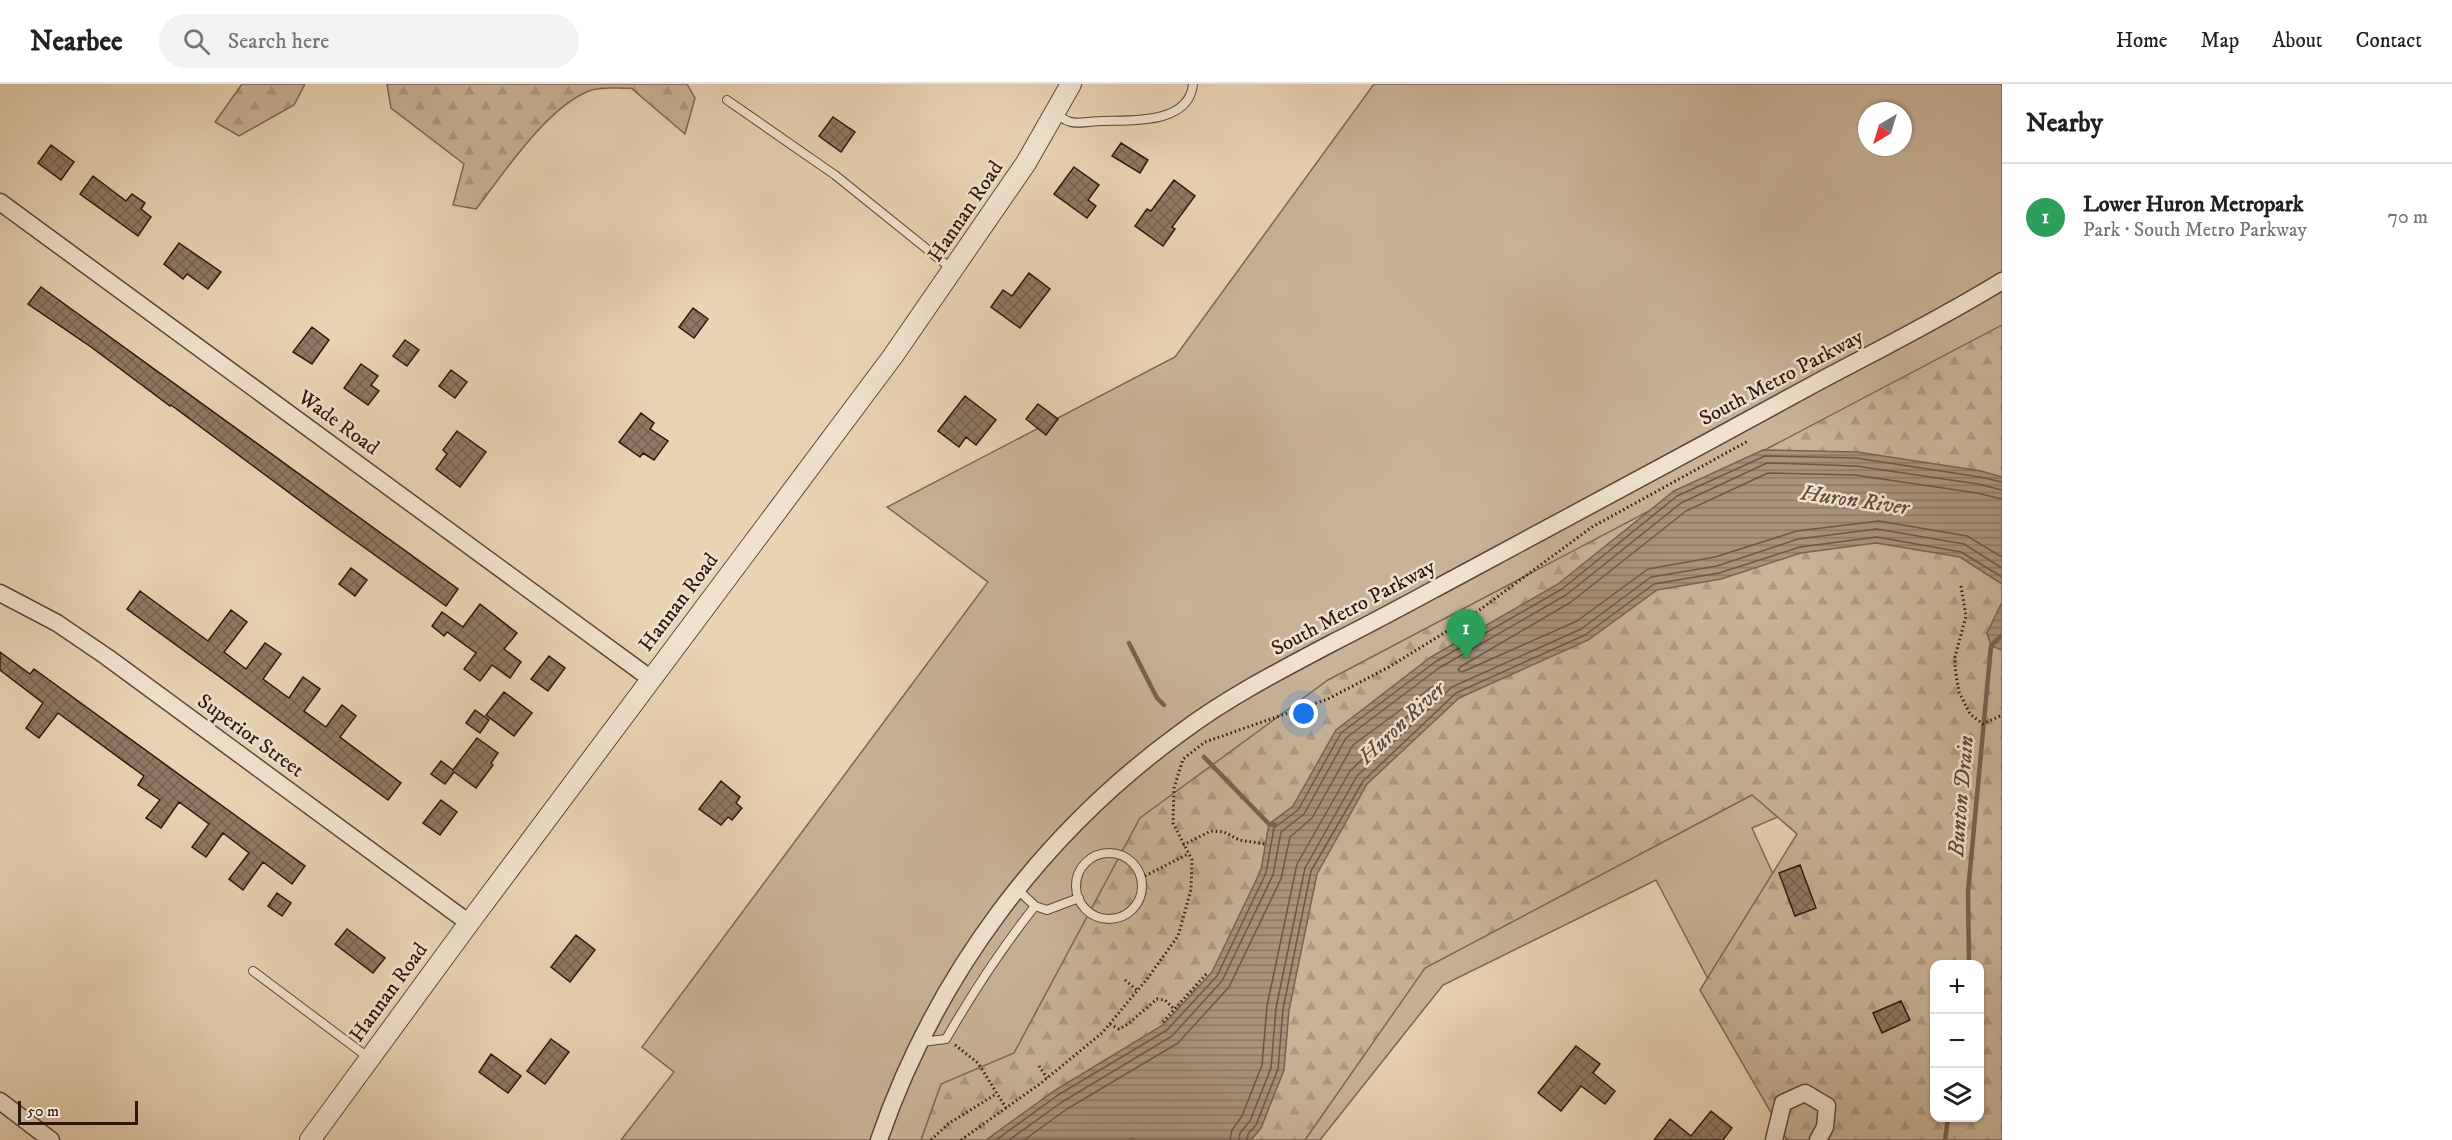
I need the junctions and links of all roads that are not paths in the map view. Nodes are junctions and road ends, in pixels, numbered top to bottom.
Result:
1 (1071, 84) edge
2 (1193, 84) edge
3 (726, 100) dead end
4 (1056, 113) junction
5 (0, 202) edge
6 (953, 271) junction
7 (2002, 281) edge
8 (0, 593) edge
9 (651, 679) junction
10 (1016, 888) junction
11 (1079, 898) junction
12 (1035, 906) junction
13 (469, 923) junction
14 (253, 971) dead end
15 (918, 1043) junction
16 (369, 1058) junction
17 (0, 1101) edge
18 (51, 1140) edge
19 (310, 1140) edge
20 (879, 1140) edge
21 (1774, 1140) edge
22 (1818, 1140) edge

1 - 4 street, Hannan Road
2 - 4 lane
3 - 6 lane
4 - 6 street, Hannan Road
5 - 9 street, Wade Road
6 - 9 street, Hannan Road
7 - 10 street, South Metro Parkway
8 - 13 street, Superior Street
9 - 13 street, Hannan Road
10 - 12 lane
10 - 15 street, South Metro Parkway
11 - 11 lane
11 - 12 lane
12 - 15 lane
13 - 16 street, Hannan Road
14 - 16 lane
15 - 20 street, South Metro Parkway
16 - 19 street, Hannan Road
17 - 18 street
21 - 22 street

